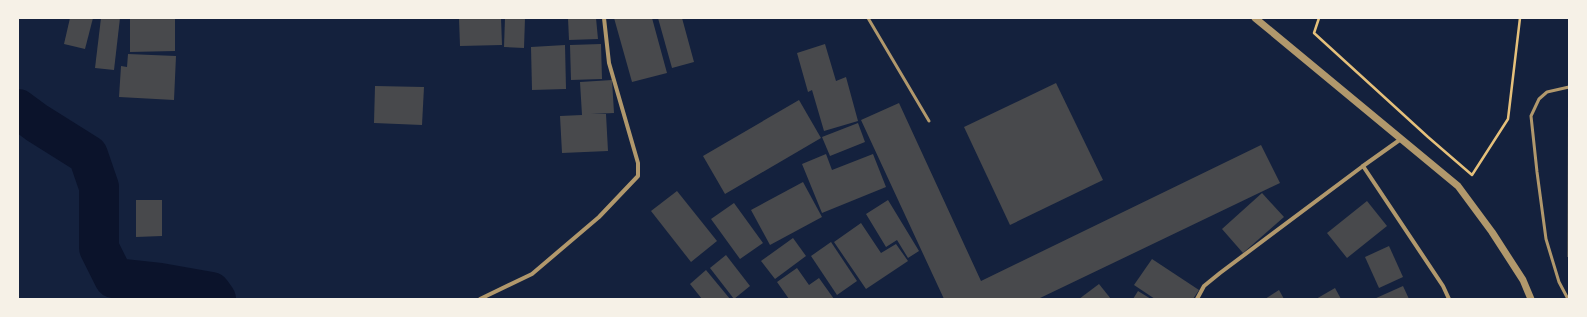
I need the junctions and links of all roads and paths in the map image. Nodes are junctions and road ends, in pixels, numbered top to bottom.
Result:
1 (604, 18) edge
2 (868, 18) edge
3 (1255, 18) edge
4 (1319, 18) edge
5 (1520, 18) edge
6 (1569, 87) edge
7 (929, 121) dead end
8 (1401, 139) junction
9 (1363, 166) junction
10 (480, 299) edge
11 (1197, 299) edge
12 (1449, 299) edge
13 (1531, 299) edge
14 (1568, 299) edge

1 - 10 street
2 - 7 lane
3 - 8 street
4 - 5 path
6 - 14 lane
8 - 9 street
8 - 13 street
9 - 11 street
9 - 12 street

